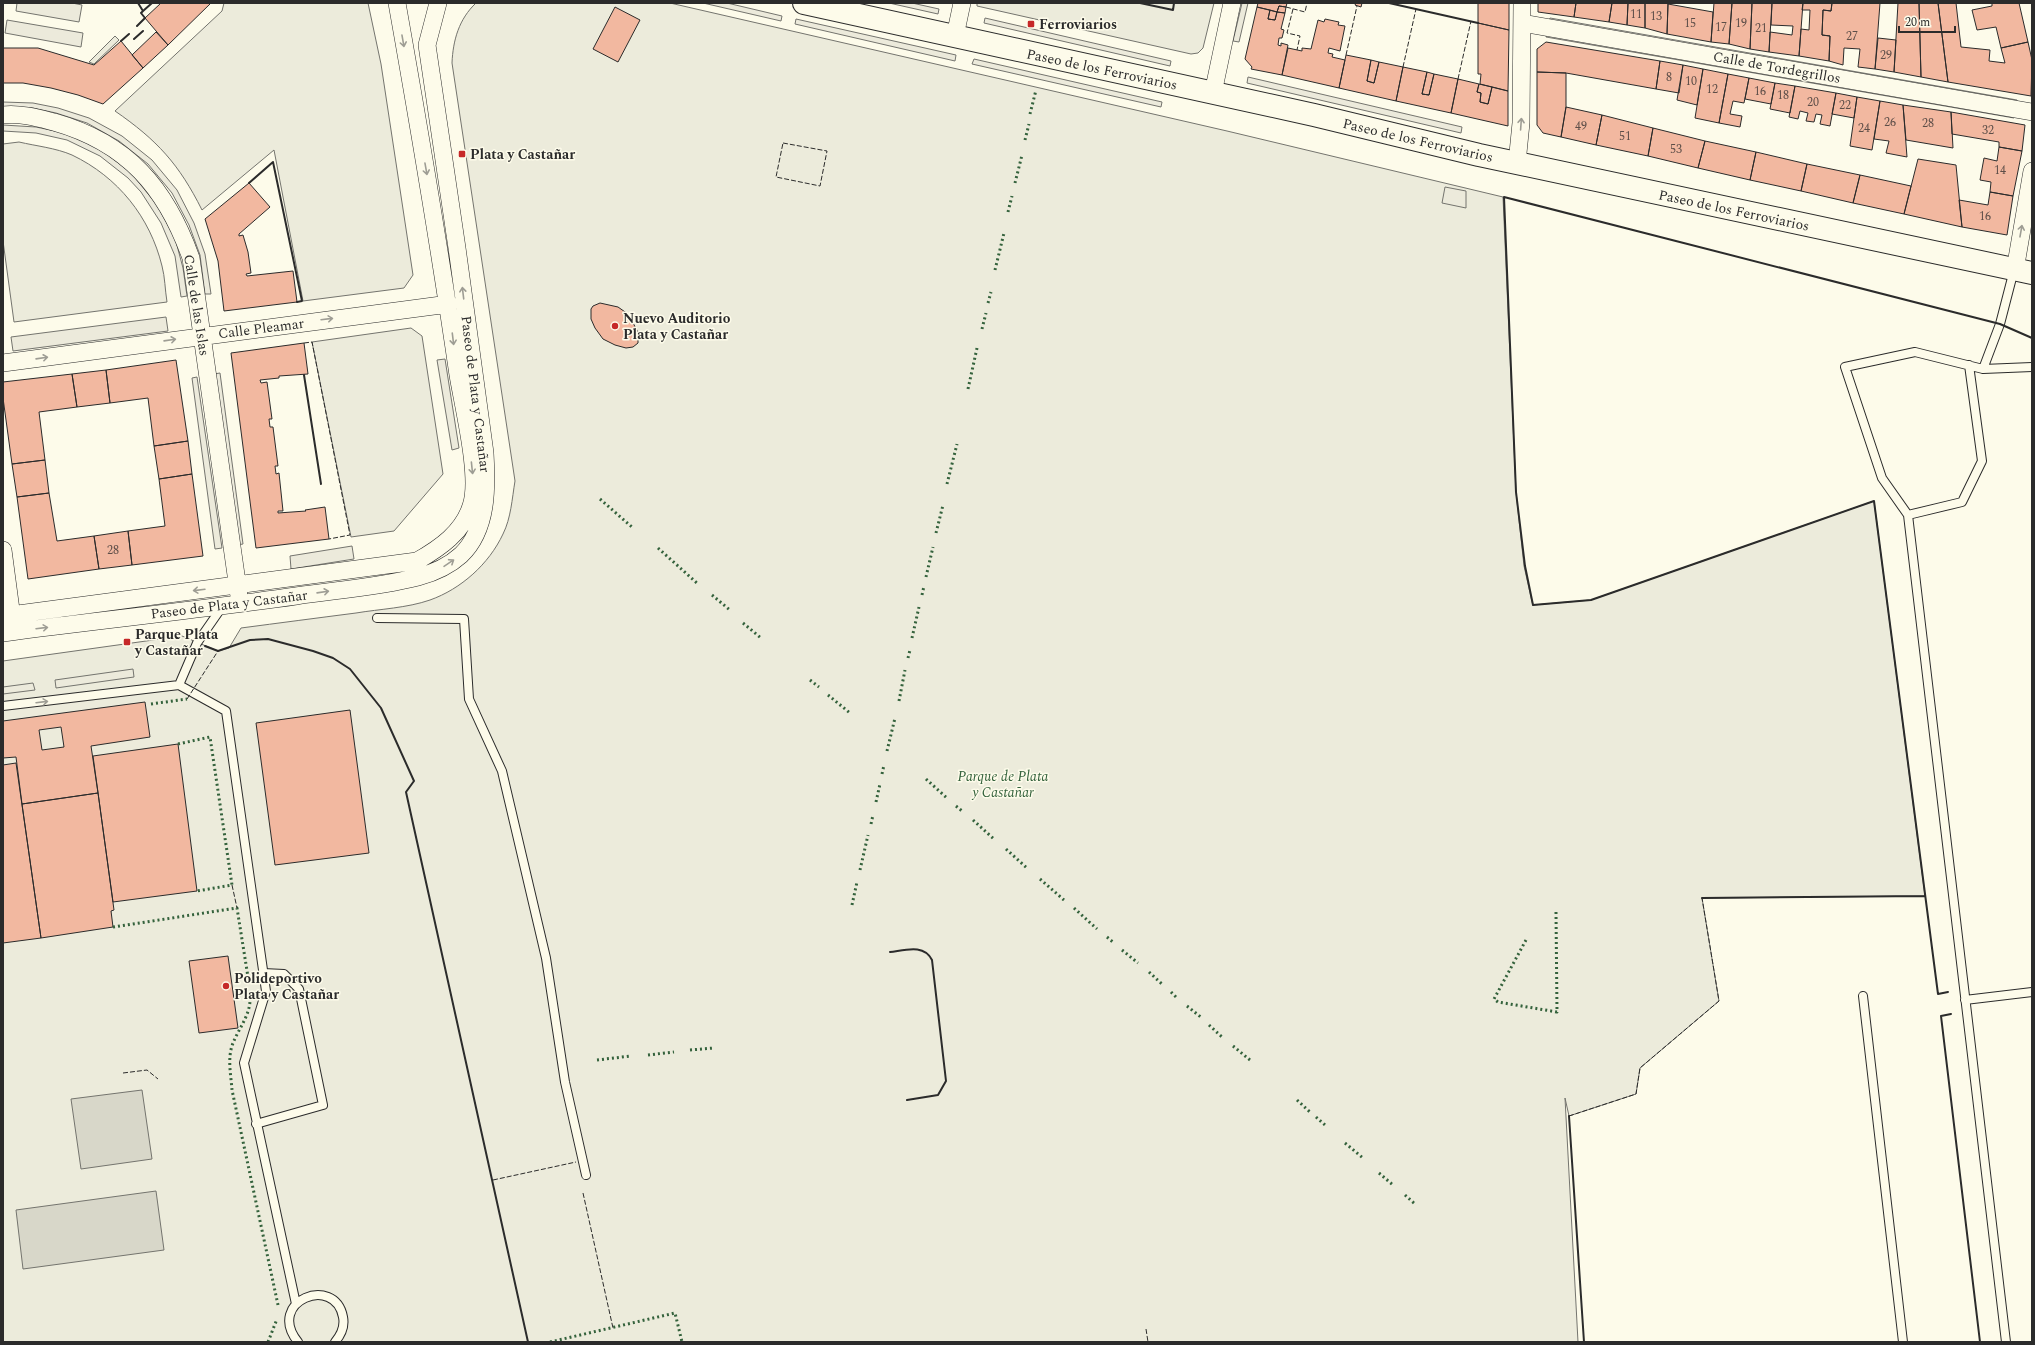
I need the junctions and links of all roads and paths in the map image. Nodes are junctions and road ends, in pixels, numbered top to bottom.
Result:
1 (397, 3) edge
2 (804, 3) edge
3 (962, 3) edge
4 (1232, 3) edge
5 (1522, 3) edge
6 (440, 4) edge
7 (1522, 23) junction
8 (955, 36) junction
9 (1213, 93) junction
10 (2032, 112) edge
11 (3, 115) edge
12 (1517, 163) junction
13 (2032, 171) edge
14 (2023, 271) edge
15 (449, 304) junction
16 (202, 335) junction
17 (3, 363) edge
18 (1969, 366) junction
19 (2032, 367) edge
20 (1983, 369) junction
21 (1908, 515) junction
22 (3, 550) edge
23 (237, 585) junction
24 (232, 604) junction
25 (377, 618) dead end
26 (8, 624) edge
27 (180, 685) junction
28 (3, 706) edge
29 (263, 973) junction
30 (2032, 992) edge
31 (1863, 996) dead end
32 (1966, 1000) junction
33 (256, 1124) junction
34 (586, 1175) dead end
35 (296, 1304) junction
36 (298, 1342) edge
37 (335, 1342) edge
38 (1903, 1342) edge
39 (2006, 1342) edge

1 -> 15 street, Paseo de Plata y Castañar
2 - 8 main road, Paseo de los Ferroviarios
3 - 8 street
4 - 9 street
5 - 7 street
24 -> 6 street, Paseo de Plata y Castañar
7 - 10 street, Calle de Tordegrillos
12 -> 7 street
8 - 9 main road, Paseo de los Ferroviarios
9 - 12 main road, Paseo de los Ferroviarios
11 - 16 street, Calle de las Islas
12 - 14 main road, Paseo de los Ferroviarios
14 -> 13 street
14 - 20 lane
16 -> 15 street, Calle Pleamar
15 -> 23 street, Paseo de Plata y Castañar
17 -> 16 street, Calle Pleamar
16 - 23 street, Calle de las Islas
18 - 20 lane
18 - 21 lane
18 - 21 lane
19 - 20 lane
21 - 32 lane
22 - 26 street
23 - 24 street, Calle de las Islas
23 -> 26 street, Paseo de Plata y Castañar
26 -> 24 street, Paseo de Plata y Castañar
24 - 27 lane
25 - 34 lane
28 -> 27 lane
27 - 29 lane
29 - 33 lane
29 - 33 lane
30 - 32 lane
31 - 38 lane
32 - 39 lane
33 - 35 lane
35 - 36 lane
35 - 37 lane

